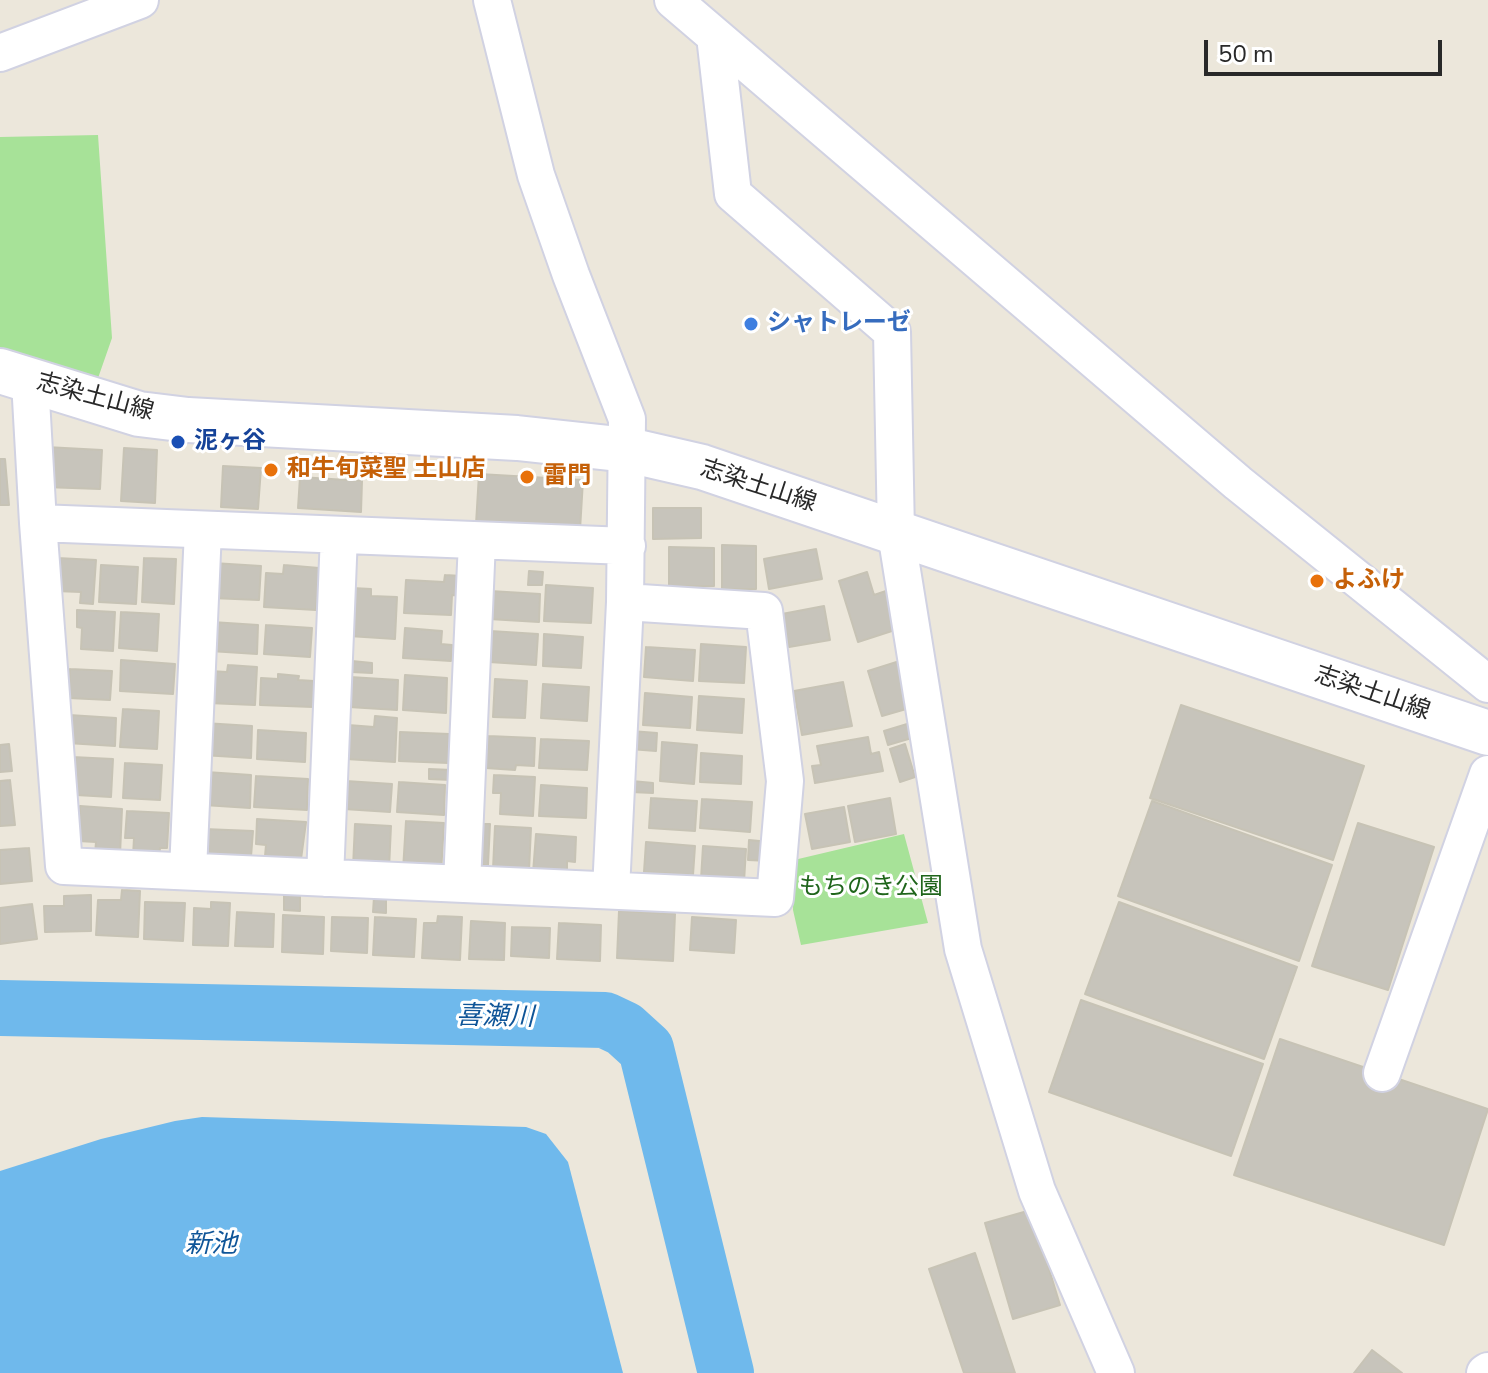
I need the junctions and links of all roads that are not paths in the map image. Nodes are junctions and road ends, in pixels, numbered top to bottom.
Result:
1 (140, 0) edge
2 (492, 0) edge
3 (673, 0) edge
4 (715, 36) junction
5 (0, 53) edge
6 (15, 376) edge
7 (628, 450) junction
8 (38, 523) junction
9 (203, 530) junction
10 (896, 533) junction
11 (339, 535) junction
12 (477, 541) junction
13 (627, 546) junction
14 (625, 602) junction
15 (1488, 684) edge
16 (1488, 733) edge
17 (1488, 774) edge
18 (188, 871) junction
19 (325, 878) junction
20 (462, 884) junction
21 (611, 890) junction
22 (1382, 1073) dead end
23 (1116, 1373) edge

1 - 5 street
2 - 7 street
3 - 4 street
4 - 10 street
4 - 15 street
6 - 7 main road, 志染土山線
6 - 8 street
7 - 10 main road, 志染土山線
7 - 13 street
8 - 9 street
8 - 18 street
9 - 11 street
9 - 18 street
10 - 16 main road, 志染土山線
10 - 23 street
11 - 12 street
11 - 19 street
12 - 13 street
12 - 20 street
13 - 14 street
14 - 21 street
14 - 21 street
17 - 22 street
18 - 19 street
19 - 20 street
20 - 21 street

